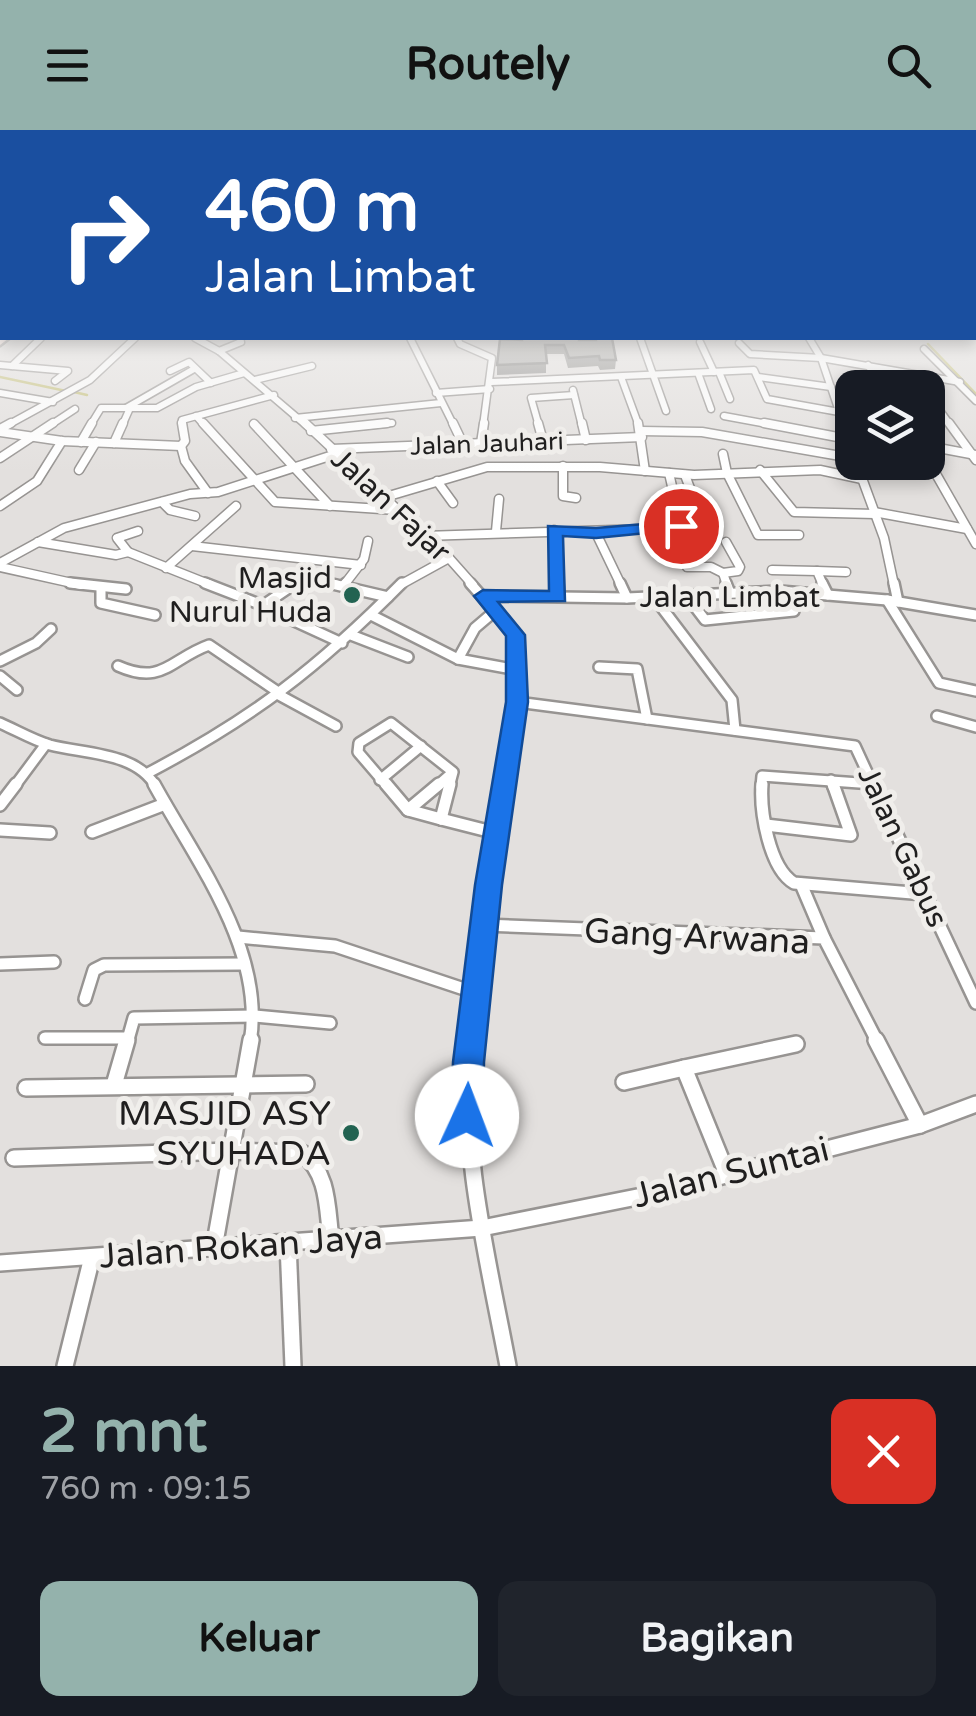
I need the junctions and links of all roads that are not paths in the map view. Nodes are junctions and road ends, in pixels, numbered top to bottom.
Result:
1 (22, 357) edge
2 (118, 357) edge
3 (225, 357) edge
4 (419, 357) edge
5 (489, 357) edge
6 (647, 357) edge
7 (708, 357) edge
8 (798, 357) edge
9 (933, 357) edge
10 (821, 358) junction
11 (0, 365) edge
12 (868, 365) junction
13 (12, 366) junction
14 (312, 366) dead end
15 (194, 368) junction
16 (871, 370) edge
17 (896, 370) edge
18 (170, 371) dead end
19 (717, 372) junction
20 (244, 373) junction
21 (698, 373) junction
22 (653, 375) junction
23 (622, 377) junction
24 (758, 377) junction
25 (570, 379) junction
26 (945, 379) edge
27 (255, 380) junction
28 (54, 381) dead end
29 (211, 382) junction
30 (960, 382) junction
31 (491, 386) junction
32 (831, 388) junction
33 (0, 393) edge
34 (436, 393) junction
35 (274, 395) junction
36 (574, 395) junction
37 (356, 396) dead end
38 (730, 399) dead end
39 (835, 400) edge
40 (976, 400) edge
41 (54, 402) junction
42 (440, 402) junction
43 (128, 408) junction
44 (75, 409) dead end
45 (711, 410) dead end
46 (361, 411) junction
47 (835, 411) edge
48 (666, 412) dead end
49 (196, 416) junction
50 (724, 416) dead end
51 (945, 416) edge
52 (295, 418) junction
53 (254, 424) dead end
54 (392, 424) dead end
55 (0, 430) edge
56 (310, 431) junction
57 (641, 434) junction
58 (32, 437) junction
59 (835, 437) edge
60 (586, 440) junction
61 (62, 441) junction
62 (82, 442) junction
63 (96, 442) junction
64 (114, 442) junction
65 (542, 442) junction
66 (484, 443) junction
67 (463, 444) junction
68 (181, 446) junction
69 (945, 450) edge
70 (334, 451) junction
71 (723, 454) dead end
72 (835, 454) edge
73 (975, 456) edge
74 (0, 458) edge
75 (564, 466) junction
76 (487, 467) junction
77 (294, 468) junction
78 (79, 470) dead end
79 (760, 470) junction
80 (644, 471) junction
81 (669, 473) junction
82 (728, 473) junction
83 (685, 475) junction
84 (835, 475) edge
85 (253, 480) junction
86 (862, 480) edge
87 (939, 480) edge
88 (438, 481) junction
89 (147, 492) dead end
90 (208, 494) junction
91 (186, 495) junction
92 (382, 498) junction
93 (499, 498) dead end
94 (576, 498) dead end
95 (157, 504) junction
96 (453, 504) dead end
97 (0, 506) edge
98 (236, 506) dead end
99 (330, 506) junction
100 (170, 510) junction
101 (396, 510) junction
102 (875, 513) junction
103 (195, 516) dead end
104 (967, 529) junction
105 (554, 530) junction
106 (138, 531) dead end
107 (496, 531) junction
108 (596, 533) junction
109 (707, 534) dead end
110 (798, 535) dead end
111 (424, 536) junction
112 (368, 540) dead end
113 (37, 542) junction
114 (726, 542) dead end
115 (976, 544) edge
116 (192, 546) junction
117 (676, 548) dead end
118 (128, 552) junction
119 (449, 558) junction
120 (0, 565) edge
121 (360, 565) junction
122 (166, 568) junction
123 (772, 570) dead end
124 (817, 571) junction
125 (846, 572) dead end
126 (723, 573) junction
127 (343, 586) junction
128 (101, 588) junction
129 (126, 589) dead end
130 (730, 593) junction
131 (686, 595) junction
132 (828, 595) junction
133 (483, 596) junction
134 (654, 596) junction
135 (388, 597) junction
136 (559, 597) junction
137 (627, 598) junction
138 (892, 601) junction
139 (267, 607) junction
140 (495, 611) junction
141 (794, 611) dead end
142 (155, 615) dead end
143 (371, 615) junction
144 (976, 615) edge
145 (51, 629) dead end
146 (346, 639) junction
147 (408, 657) dead end
148 (458, 660) junction
149 (0, 661) edge
150 (118, 666) dead end
151 (599, 667) dead end
152 (517, 670) junction
153 (0, 676) edge
154 (16, 690) dead end
155 (976, 691) edge
156 (280, 695) junction
157 (517, 702) junction
158 (937, 716) dead end
159 (647, 719) junction
160 (0, 723) edge
161 (336, 726) dead end
162 (976, 728) edge
163 (735, 730) junction
164 (46, 744) junction
165 (421, 746) junction
166 (453, 772) junction
167 (148, 773) junction
168 (380, 780) junction
169 (830, 780) junction
170 (873, 784) junction
171 (166, 804) junction
172 (0, 805) edge
173 (408, 810) junction
174 (441, 819) junction
175 (766, 825) junction
176 (0, 830) edge
177 (92, 832) dead end
178 (496, 832) junction
179 (50, 833) dead end
180 (801, 884) junction
181 (924, 894) junction
182 (484, 925) junction
183 (238, 938) junction
184 (824, 938) junction
185 (54, 962) dead end
186 (0, 964) edge
187 (243, 964) junction
188 (476, 993) junction
189 (85, 1000) dead end
190 (976, 1004) edge
191 (254, 1016) junction
192 (330, 1022) dead end
193 (45, 1038) dead end
194 (128, 1038) junction
195 (796, 1044) dead end
196 (684, 1068) junction
197 (624, 1082) dead end
198 (306, 1084) dead end
199 (114, 1085) junction
200 (242, 1086) junction
201 (26, 1088) dead end
202 (976, 1104) edge
203 (920, 1125) junction
204 (231, 1150) junction
205 (14, 1158) dead end
206 (727, 1174) junction
207 (482, 1228) junction
208 (331, 1239) junction
209 (288, 1243) junction
210 (214, 1248) junction
211 (92, 1256) junction
212 (0, 1262) edge
213 (65, 1366) edge
214 (293, 1366) edge
215 (508, 1366) edge

1 - 13 street
2 - 41 street
3 - 20 street, Jalan Fajar
4 - 34 street
5 - 31 street
6 - 22 street
7 - 19 street
8 - 10 street
9 - 30 street
10 - 12 street
10 - 32 street
11 - 13 street
12 - 16 street
12 - 17 street
13 - 28 street
14 - 27 street
15 - 18 street
15 - 29 street
15 - 43 street
19 - 21 street
19 - 24 street
19 - 38 street
20 - 27 street, Jalan Fajar
20 - 29 street
21 - 22 street
21 - 45 street
22 - 23 street
22 - 48 street
23 - 25 street
23 - 57 street
24 - 32 street
24 - 47 street
25 - 31 street
25 - 36 street
26 - 30 street
27 - 35 street, Jalan Fajar
29 - 43 street
30 - 40 street
31 - 34 street
31 - 66 street
32 - 39 street
33 - 41 street
34 - 42 street
35 - 49 street
35 - 52 street, Jalan Fajar
36 - 60 street
36 - 65 street
37 - 46 street
41 - 55 street
42 - 46 street
42 - 67 street
43 - 62 street
43 - 64 street
44 - 58 street
46 - 52 street
49 - 68 street
49 - 85 street
50 - 59 street
51 - 73 street
52 - 56 street, Jalan Fajar
53 - 77 street
54 - 56 street
55 - 58 street
56 - 70 street, Jalan Fajar
57 - 60 street, Jalan Jauhari
57 - 72 street
57 - 80 street
58 - 61 street
58 - 74 street
60 - 65 street, Jalan Jauhari
61 - 62 street
61 - 97 street
62 - 63 street
63 - 64 street
63 - 78 street
64 - 68 street
65 - 66 street, Jalan Jauhari
66 - 67 street, Jalan Jauhari
66 - 76 street
67 - 70 street, Jalan Jauhari
68 - 90 street
69 - 73 street
70 - 77 street, Jalan Jauhari
70 - 92 street, Jalan Fajar
71 - 82 street
75 - 76 street
75 - 80 street
75 - 94 street
76 - 88 street
77 - 85 street, Jalan Jauhari
77 - 99 street
79 - 82 street
79 - 84 street
79 - 102 street
80 - 81 street
81 - 83 street
81 - 108 street
82 - 83 street
82 - 110 street
83 - 109 street
85 - 90 street, Jalan Jauhari
85 - 99 street
86 - 102 street
87 - 104 street
88 - 92 street
88 - 96 street
89 - 95 street
90 - 91 street, Jalan Jauhari
91 - 95 street, Jalan Jauhari
91 - 100 street
92 - 101 street, Jalan Fajar
93 - 107 street
95 - 100 street
95 - 113 street, Jalan Jauhari
98 - 116 street
99 - 101 street
100 - 103 street
101 - 111 street, Jalan Fajar
102 - 104 street
102 - 138 street
104 - 115 street
105 - 107 street
105 - 108 street
105 - 136 street
106 - 118 street
107 - 111 street
108 - 137 street
111 - 119 street, Jalan Fajar
112 - 121 street
113 - 118 street
113 - 120 street, Jalan Jauhari
114 - 126 street
116 - 121 street
116 - 122 street
117 - 126 street
118 - 122 street
119 - 133 street, Jalan Fajar
119 - 135 street
120 - 128 street
121 - 127 street
122 - 139 street
123 - 124 street
124 - 125 street
124 - 132 street
126 - 130 street
127 - 135 street
127 - 139 street
128 - 129 street
128 - 142 street
130 - 131 street, Jalan Limbat
130 - 132 street, Jalan Limbat
131 - 134 street, Jalan Limbat
131 - 141 street
132 - 138 street, Jalan Limbat
133 - 136 street, Jalan Limbat
133 - 140 street, Jalan Fajar
134 - 137 street, Jalan Limbat
134 - 163 street
135 - 143 street
136 - 137 street, Jalan Limbat
138 - 144 street, Jalan Limbat
138 - 155 street
139 - 146 street
140 - 148 street
140 - 152 street, Jalan Fajar
143 - 146 street
143 - 148 street
145 - 149 street
146 - 147 street
146 - 156 street
148 - 152 street
150 - 156 street
151 - 159 street
152 - 157 street, Jalan Fajar
153 - 154 street
156 - 161 street
156 - 167 street
157 - 159 street, Jalan Gabus
157 - 178 street, Jalan Fajar
158 - 162 street
159 - 163 street, Jalan Gabus
160 - 164 street
163 - 170 street, Jalan Gabus
164 - 167 street
164 - 172 street
165 - 166 street
165 - 168 street
165 - 168 street
166 - 173 street
166 - 174 street
167 - 171 street
168 - 173 street
169 - 170 street
169 - 175 street
169 - 175 street
170 - 181 street, Jalan Gabus
171 - 177 street
171 - 183 street
173 - 174 street
174 - 178 street
175 - 180 street
176 - 179 street
178 - 182 street, Jalan Fajar
180 - 181 street
180 - 184 street
181 - 190 street, Jalan Gabus
182 - 184 street, Gang Arwana
182 - 188 street, Jalan Fajar
183 - 187 street
183 - 188 street
184 - 203 street, Gang Arwana
185 - 186 street
187 - 189 street
187 - 191 street
188 - 207 street, Jalan Fajar
191 - 192 street
191 - 194 street
191 - 200 street
193 - 194 street
194 - 199 street
195 - 196 street
196 - 197 street
196 - 206 street
198 - 200 street
199 - 200 street
199 - 201 street
200 - 204 street
202 - 203 street, Jalan Suntai
203 - 206 street, Jalan Suntai
204 - 205 street
204 - 208 street
204 - 210 street
206 - 207 street, Jalan Suntai
207 - 208 street, Jalan Rokan Jaya
207 - 215 street, Jalan Fajar
208 - 209 street, Jalan Rokan Jaya
209 - 210 street, Jalan Rokan Jaya
209 - 214 street
210 - 211 street, Jalan Rokan Jaya
211 - 212 street, Jalan Rokan Jaya
211 - 213 street

